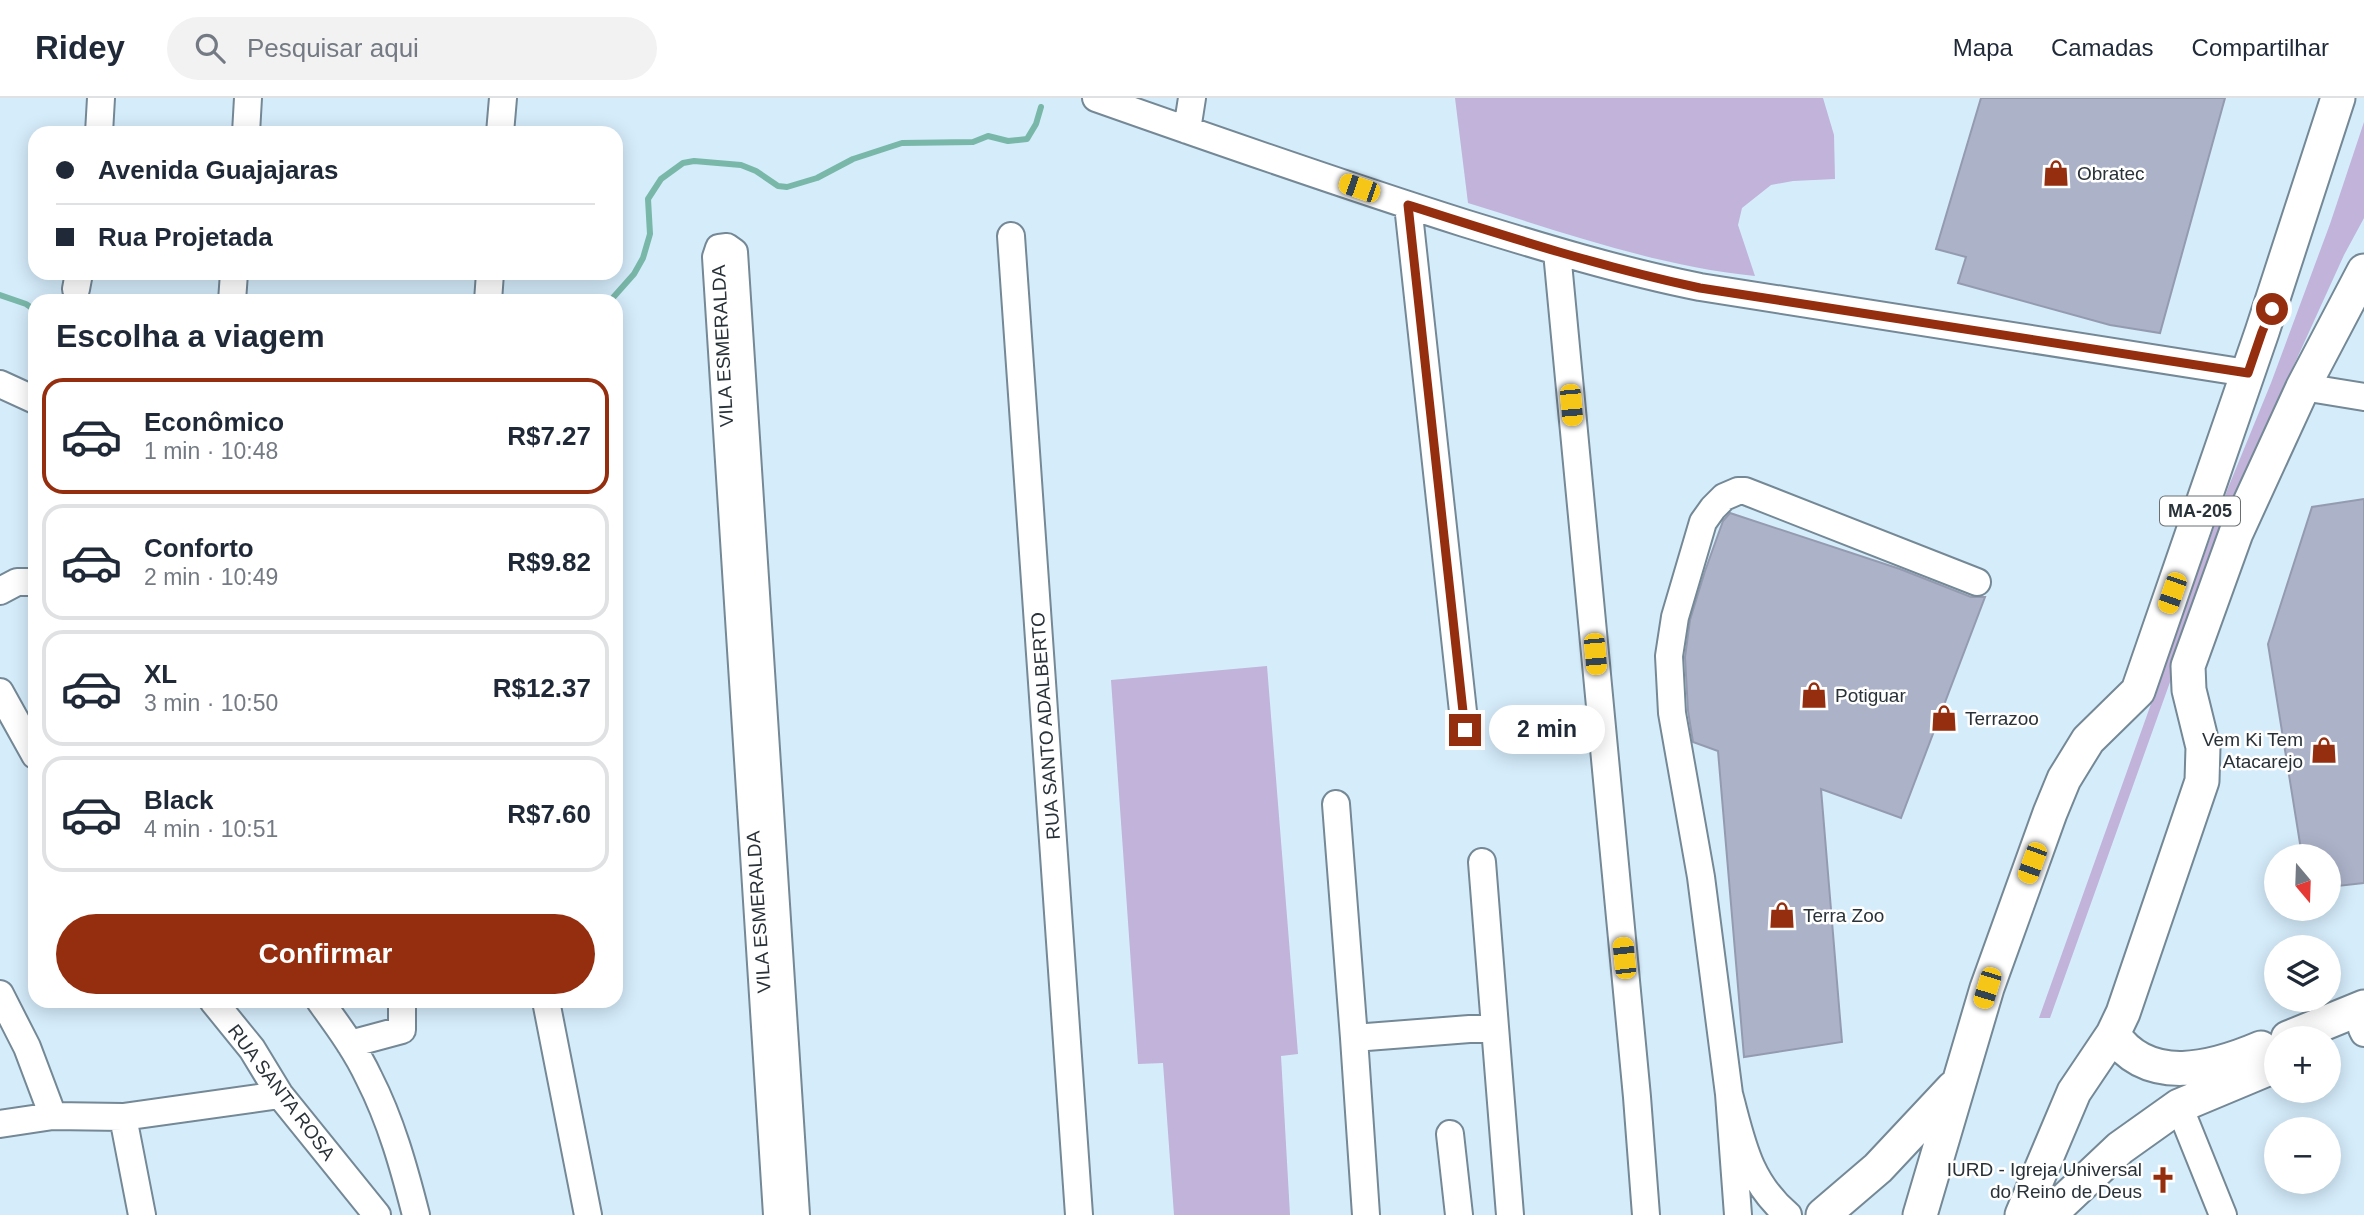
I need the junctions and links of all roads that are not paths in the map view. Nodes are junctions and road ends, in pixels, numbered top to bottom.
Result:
1 (101, 98) edge
2 (248, 98) edge
3 (503, 98) edge
4 (1096, 98) edge
5 (1192, 98) edge
6 (2338, 98) edge
7 (2357, 98) edge
8 (99, 126) edge
9 (246, 126) edge
10 (501, 126) edge
11 (1187, 130) junction
12 (1408, 205) junction
13 (1011, 236) dead end
14 (1557, 252) junction
15 (2364, 254) edge
16 (2364, 271) edge
17 (2262, 332) junction
18 (2248, 373) junction
19 (0, 384) edge
20 (2304, 387) junction
21 (28, 397) edge
22 (2364, 397) edge
23 (28, 582) edge
24 (1977, 582) dead end
25 (0, 591) edge
26 (0, 692) edge
27 (1465, 730) dead end
28 (28, 742) edge
29 (1336, 804) dead end
30 (1482, 862) dead end
31 (768, 930) junction
32 (0, 994) edge
33 (219, 1008) edge
34 (325, 1008) edge
35 (402, 1008) edge
36 (548, 1008) edge
37 (2364, 1025) edge
38 (1495, 1027) junction
39 (2341, 1029) edge
40 (2113, 1034) junction
41 (2341, 1037) edge
42 (1354, 1038) junction
43 (350, 1044) junction
44 (2264, 1047) edge
45 (2264, 1070) edge
46 (1963, 1075) junction
47 (1729, 1094) junction
48 (280, 1095) junction
49 (2179, 1106) junction
50 (53, 1116) junction
51 (123, 1117) junction
52 (0, 1124) edge
53 (1450, 1134) dead end
54 (786, 1205) edge
55 (142, 1215) edge
56 (377, 1215) edge
57 (416, 1215) edge
58 (588, 1215) edge
59 (1079, 1215) edge
60 (1366, 1215) edge
61 (1459, 1215) edge
62 (1510, 1215) edge
63 (1646, 1215) edge
64 (1738, 1215) edge
65 (1788, 1215) edge
66 (1823, 1215) edge
67 (1920, 1215) edge
68 (2022, 1215) edge
69 (2049, 1215) edge
70 (2223, 1215) edge

1 - 8 street
2 - 9 street
3 - 10 street
4 - 11 street
5 - 11 street
6 - 17 main road, MA-205
7 - 17 main road
11 - 12 street
12 - 14 street
12 - 27 street
13 - 59 street, RUA SANTO ADALBERTO
14 - 18 street
14 - 63 street
15 - 20 main road
16 - 20 main road, MA-205
17 - 18 main road, MA-205
18 - 46 main road, MA-205
19 - 21 street
20 - 22 street
20 - 40 main road, MA-205
23 - 25 street
24 - 47 street
26 - 28 street
29 - 42 street
30 - 38 street
31 - 31 street, VILA ESMERALDA
31 - 54 street, VILA ESMERALDA
32 - 50 street
33 - 48 street, RUA SANTA ROSA
34 - 43 street
35 - 43 street
36 - 58 street
37 - 39 main road
37 - 41 main road
38 - 42 street
38 - 62 street
40 - 44 main road
40 - 68 main road
42 - 60 street
43 - 57 street
45 - 49 main road
46 - 66 main road
46 - 67 main road
47 - 64 street
47 - 65 street
48 - 51 street
48 - 56 street, RUA SANTA ROSA
49 - 69 main road
49 - 70 street
50 - 51 street
50 - 52 street
51 - 55 street
53 - 61 street

